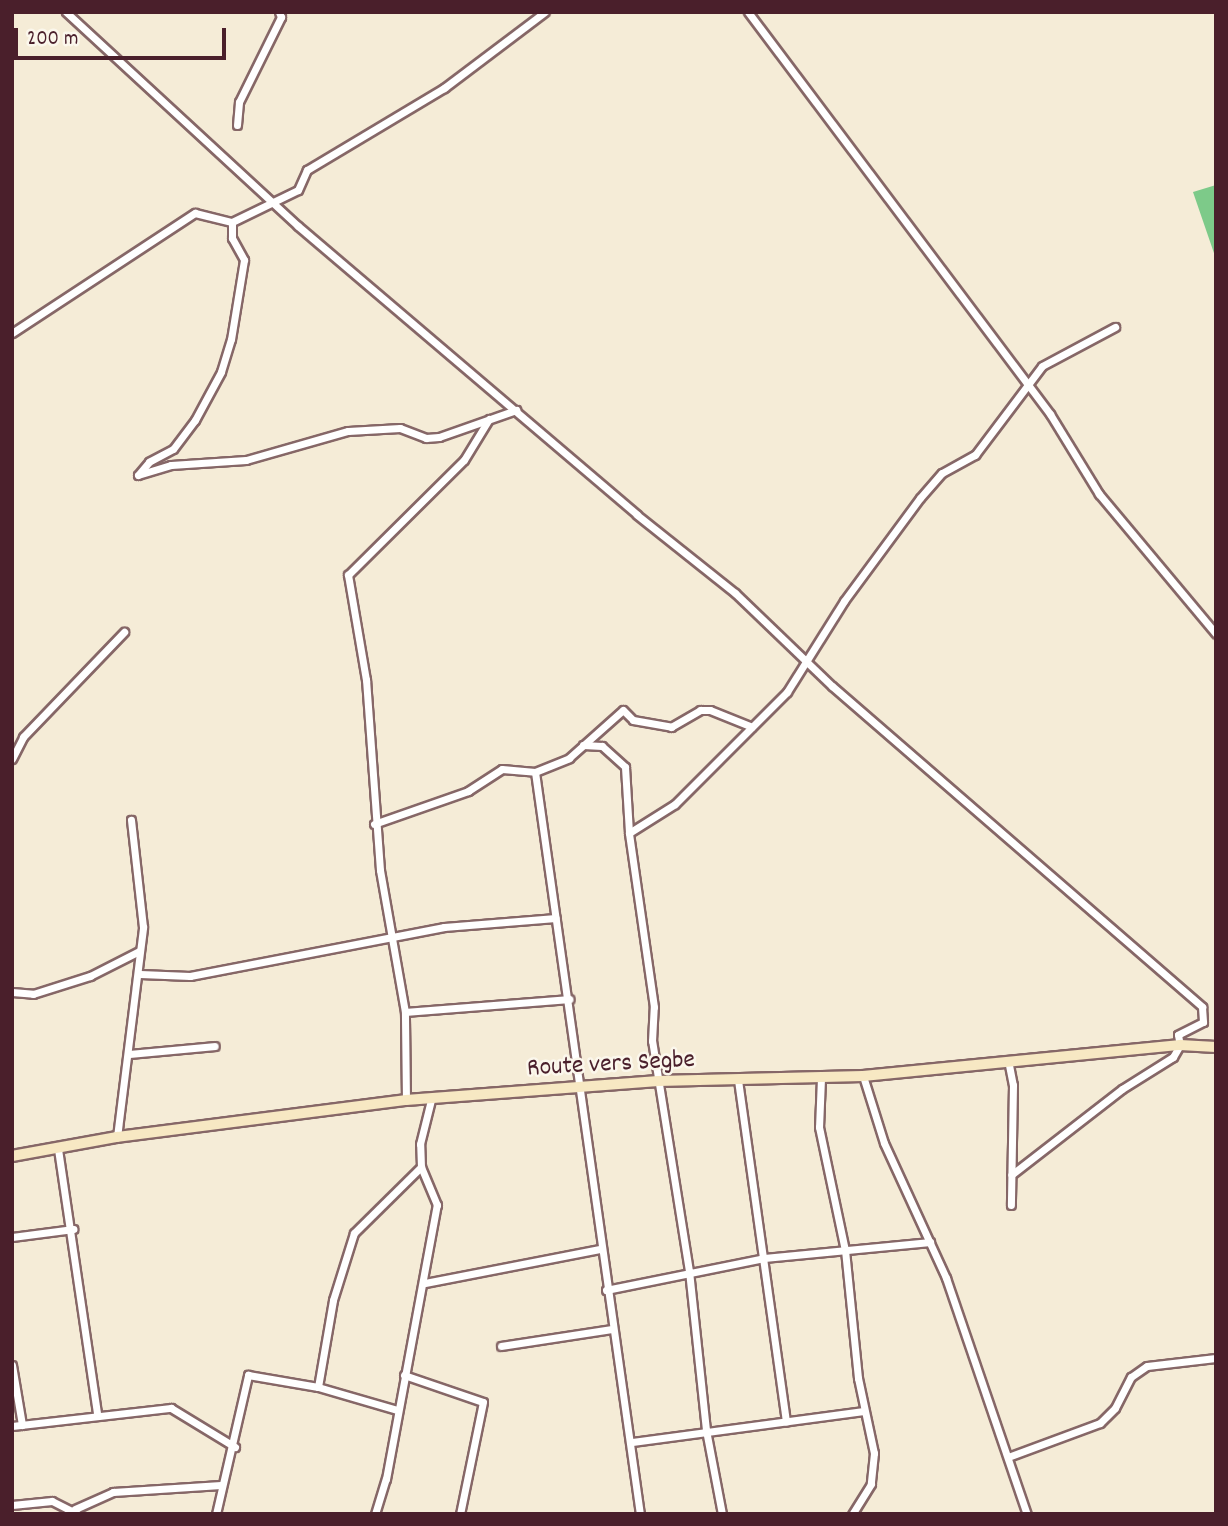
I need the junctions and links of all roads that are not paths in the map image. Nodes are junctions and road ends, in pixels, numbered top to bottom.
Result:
1 (66, 12) edge
2 (279, 12) edge
3 (545, 12) edge
4 (748, 12) edge
5 (237, 125) dead end
6 (274, 203) junction
7 (232, 222) junction
8 (1115, 327) dead end
9 (12, 333) edge
10 (1029, 385) junction
11 (516, 410) junction
12 (489, 418) junction
13 (124, 632) dead end
14 (1216, 634) edge
15 (807, 662) junction
16 (752, 727) junction
17 (583, 745) junction
18 (12, 759) edge
19 (536, 772) junction
20 (131, 820) dead end
21 (374, 824) junction
22 (629, 833) junction
23 (556, 918) junction
24 (390, 938) junction
25 (139, 951) junction
26 (140, 975) junction
27 (12, 992) edge
28 (569, 999) junction
29 (405, 1012) junction
30 (1180, 1045) junction
31 (215, 1046) dead end
32 (1216, 1046) edge
33 (130, 1054) junction
34 (1009, 1065) junction
35 (863, 1076) junction
36 (821, 1078) junction
37 (738, 1080) junction
38 (659, 1081) junction
39 (581, 1086) junction
40 (406, 1100) junction
41 (431, 1100) junction
42 (117, 1137) junction
43 (58, 1149) junction
44 (12, 1156) edge
45 (421, 1167) junction
46 (1012, 1175) junction
47 (1011, 1205) dead end
48 (73, 1229) junction
49 (12, 1237) edge
50 (930, 1242) junction
51 (600, 1249) junction
52 (845, 1251) junction
53 (764, 1258) junction
54 (689, 1271) junction
55 (425, 1283) junction
56 (606, 1290) junction
57 (612, 1329) junction
58 (501, 1346) dead end
59 (1216, 1358) edge
60 (12, 1365) edge
61 (404, 1375) junction
62 (318, 1387) junction
63 (397, 1410) junction
64 (864, 1410) junction
65 (97, 1414) junction
66 (786, 1422) junction
67 (22, 1424) junction
68 (12, 1426) edge
69 (706, 1430) junction
70 (632, 1442) junction
71 (234, 1447) junction
72 (1008, 1457) junction
73 (221, 1485) junction
74 (12, 1506) edge
75 (76, 1511) edge
76 (216, 1514) edge
77 (375, 1514) edge
78 (460, 1514) edge
79 (640, 1514) edge
80 (722, 1514) edge
81 (852, 1514) edge
82 (1027, 1514) edge

1 - 6 street
2 - 5 street
3 - 6 street
4 - 10 street
6 - 7 street
6 - 11 street
7 - 9 street
7 - 12 street
8 - 10 street
10 - 14 street
10 - 15 street
11 - 12 street
11 - 15 street
12 - 21 street
13 - 18 street
15 - 16 street
15 - 30 street
16 - 17 street
16 - 22 street
17 - 19 street
17 - 22 street
19 - 21 street
19 - 23 street
20 - 25 street
21 - 24 street
22 - 38 street
23 - 24 street
23 - 28 street
24 - 26 street
24 - 29 street
25 - 26 street
25 - 27 street
26 - 33 street
28 - 29 street
28 - 39 street
29 - 40 street
30 - 32 main road, Route vers Segbe
30 - 34 main road, Route vers Segbe
30 - 46 street
31 - 33 street
33 - 42 street
34 - 35 main road, Route vers Segbe
34 - 46 street
35 - 36 main road, Route vers Segbe
35 - 50 street
36 - 37 main road, Route vers Segbe
36 - 52 street
37 - 38 main road, Route vers Segbe
37 - 53 street
38 - 39 main road, Route vers Segbe
38 - 54 street
39 - 41 main road, Route vers Segbe
39 - 51 street
40 - 41 main road, Route vers Segbe
40 - 42 main road, Route vers Segbe
41 - 45 street
42 - 43 main road, Route vers Segbe
43 - 44 main road, Route vers Segbe
43 - 48 street
45 - 55 street
45 - 62 street
46 - 47 street
48 - 49 street
48 - 65 street
50 - 52 street
50 - 72 street
51 - 55 street
51 - 56 street
52 - 53 street
52 - 64 street
53 - 54 street
53 - 66 street
54 - 56 street
54 - 69 street
55 - 61 street
56 - 57 street
57 - 58 street
57 - 70 street
59 - 72 street
60 - 67 street
61 - 63 street
61 - 78 street
62 - 63 street
62 - 71 street
63 - 77 street
64 - 66 street
64 - 81 street
65 - 67 street
65 - 71 street
66 - 69 street
67 - 68 street
69 - 70 street
69 - 80 street
70 - 79 street
71 - 73 street
72 - 82 street
73 - 75 street
73 - 76 street
74 - 75 street

